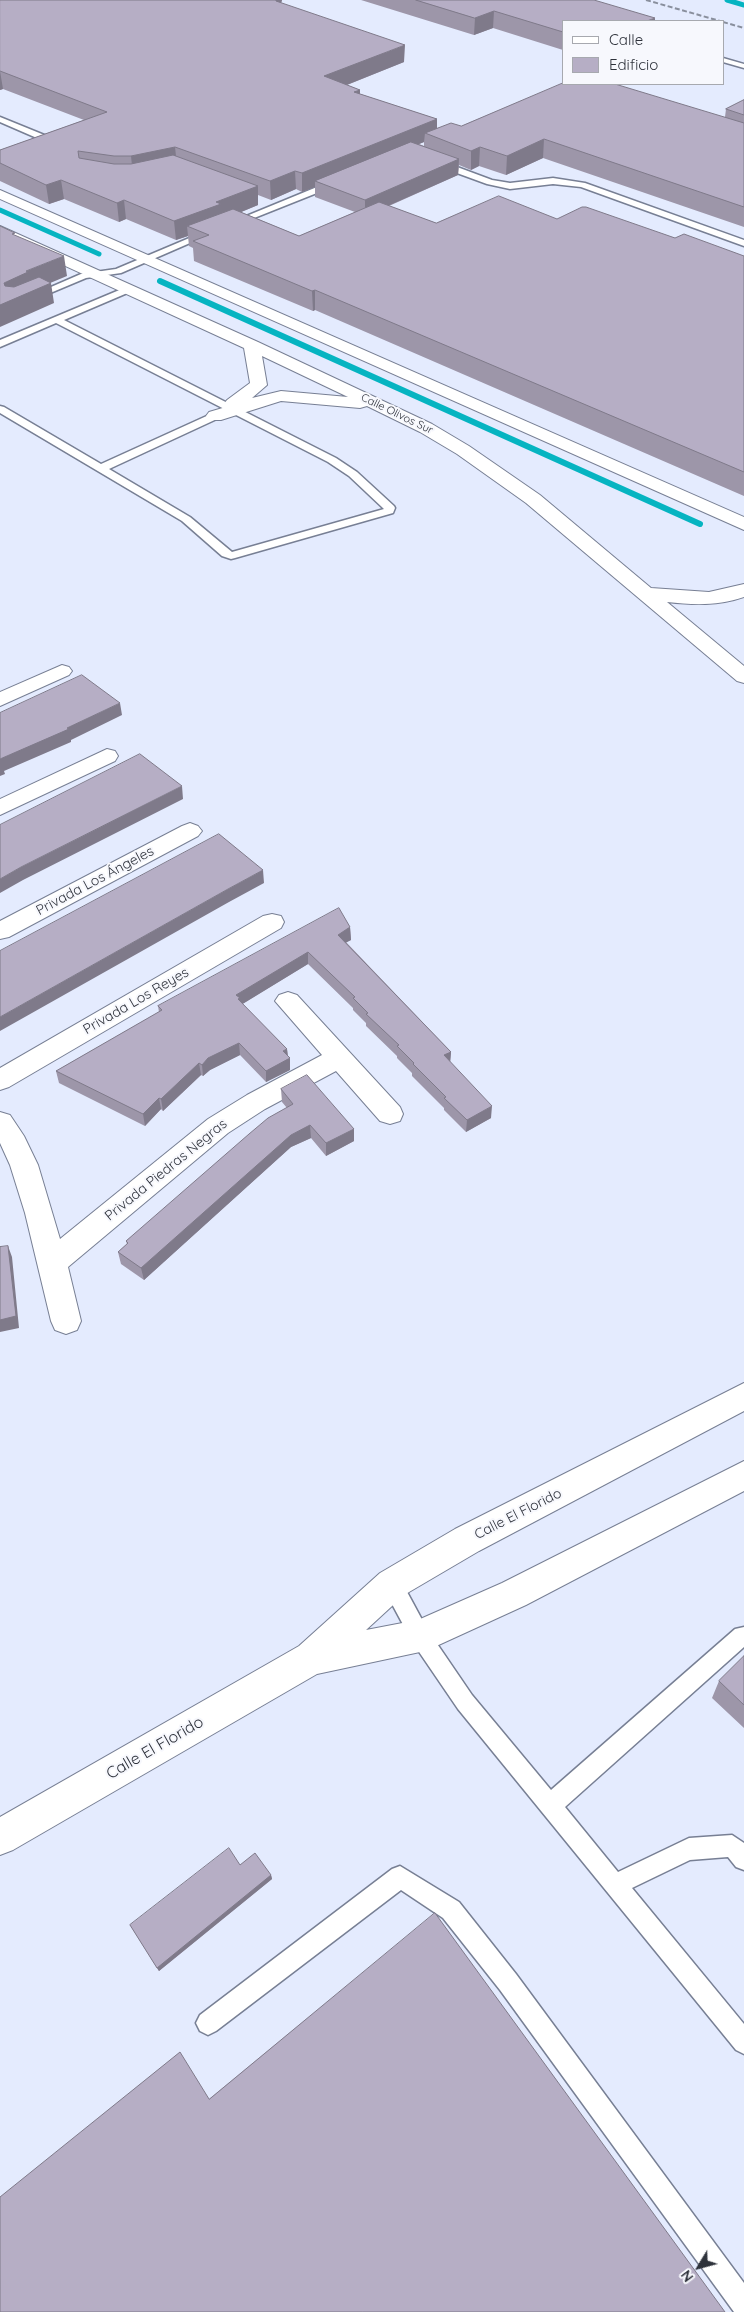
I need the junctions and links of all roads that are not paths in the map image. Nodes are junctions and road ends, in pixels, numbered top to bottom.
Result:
1 (724, 60) edge
2 (744, 66) edge
3 (0, 119) edge
4 (11, 124) junction
5 (0, 128) edge
6 (43, 137) junction
7 (26, 143) edge
8 (56, 143) edge
9 (428, 159) edge
10 (339, 181) edge
11 (0, 194) edge
12 (259, 200) edge
13 (278, 206) junction
14 (224, 227) edge
15 (0, 230) edge
16 (215, 231) edge
17 (744, 243) edge
18 (143, 258) junction
19 (96, 274) junction
20 (128, 289) junction
21 (23, 301) edge
22 (57, 320) junction
23 (0, 344) edge
24 (252, 345) junction
25 (259, 385) junction
26 (281, 396) junction
27 (376, 404) junction
28 (0, 409) edge
29 (225, 411) junction
30 (100, 469) junction
31 (744, 524) edge
32 (744, 590) edge
33 (648, 594) junction
34 (62, 672) dead end
35 (744, 677) edge
36 (0, 700) edge
37 (107, 756) dead end
38 (0, 808) edge
39 (190, 831) dead end
40 (272, 922) dead end
41 (0, 931) edge
42 (288, 1001) dead end
43 (339, 1058) junction
44 (0, 1080) edge
45 (390, 1114) dead end
46 (0, 1122) edge
47 (53, 1262) junction
48 (66, 1321) dead end
49 (744, 1396) edge
50 (744, 1476) edge
51 (392, 1584) junction
52 (420, 1636) junction
53 (742, 1636) dead end
54 (311, 1658) junction
55 (550, 1806) junction
56 (0, 1838) edge
57 (744, 1859) edge
58 (615, 1885) junction
59 (208, 2023) dead end
60 (744, 2042) edge
61 (744, 2304) edge

1 - 2 lane
3 - 4 lane
4 - 5 lane
4 - 6 lane
6 - 7 lane
6 - 8 lane
9 - 17 lane
10 - 13 lane
11 - 18 main road
12 - 13 lane
13 - 14 lane
15 - 19 main road, Calle Olivos Sur
16 - 18 lane
18 - 19 lane
18 - 31 main road
19 - 20 main road, Calle Olivos Sur
19 - 21 lane
20 - 22 lane
20 - 24 main road, Calle Olivos Sur
22 - 23 lane
22 - 29 lane
24 - 25 main road
24 - 27 main road, Calle Olivos Sur
25 - 26 main road
25 - 29 main road
26 - 27 main road
26 - 29 main road
27 - 33 main road, Calle Olivos Sur
28 - 30 lane
29 - 30 lane
29 - 30 lane
32 - 33 main road
33 - 35 main road, Calle Olivos Sur
34 - 36 main road
37 - 38 main road
39 - 41 main road, Privada Los Ángeles
40 - 44 main road, Privada Los Reyes
42 - 43 main road
43 - 45 main road
43 - 47 main road, Privada Piedras Negras
46 - 47 main road
47 - 48 main road
49 - 51 main road, Calle El Florido
50 - 52 main road, Calle El Florido
51 - 52 lane
51 - 54 main road, Calle El Florido
52 - 54 main road, Calle El Florido
52 - 55 lane
53 - 55 lane
54 - 56 main road, Calle El Florido
55 - 58 lane
57 - 58 lane
58 - 60 lane
59 - 61 lane

